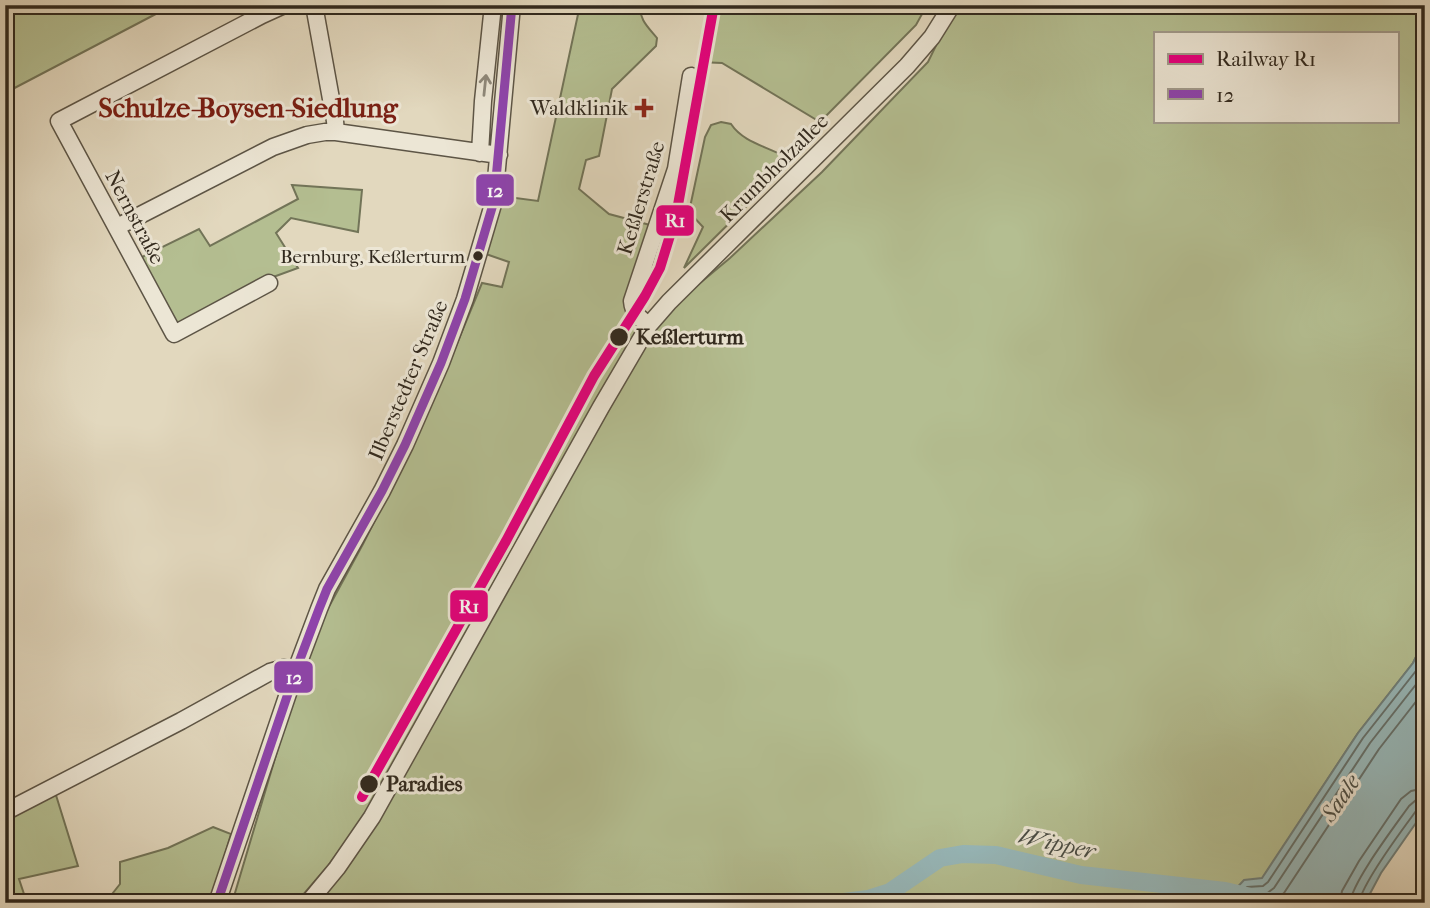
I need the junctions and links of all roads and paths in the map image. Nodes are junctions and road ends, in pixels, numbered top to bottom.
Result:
1 (284, 5) edge
2 (314, 5) edge
3 (494, 5) edge
4 (512, 5) edge
5 (952, 5) edge
6 (691, 76) dead end
7 (336, 132) junction
8 (480, 153) junction
9 (499, 155) junction
10 (117, 227) junction
11 (269, 283) dead end
12 (649, 325) junction
13 (296, 670) junction
14 (5, 813) edge
15 (217, 903) edge
16 (308, 903) edge

1 - 10 street, Nernstraße
2 - 7 street
8 -> 3 street
4 - 9 street, Ilberstedter Straße
5 - 12 street, Krumbholzallee
6 - 12 street, Keßlerstraße
7 - 8 street
7 - 10 street
8 - 9 street
9 - 13 street, Ilberstedter Straße
10 - 11 street, Nernstraße
12 - 16 street, Krumbholzallee
13 - 14 street
13 - 15 street, Ilberstedter Straße

